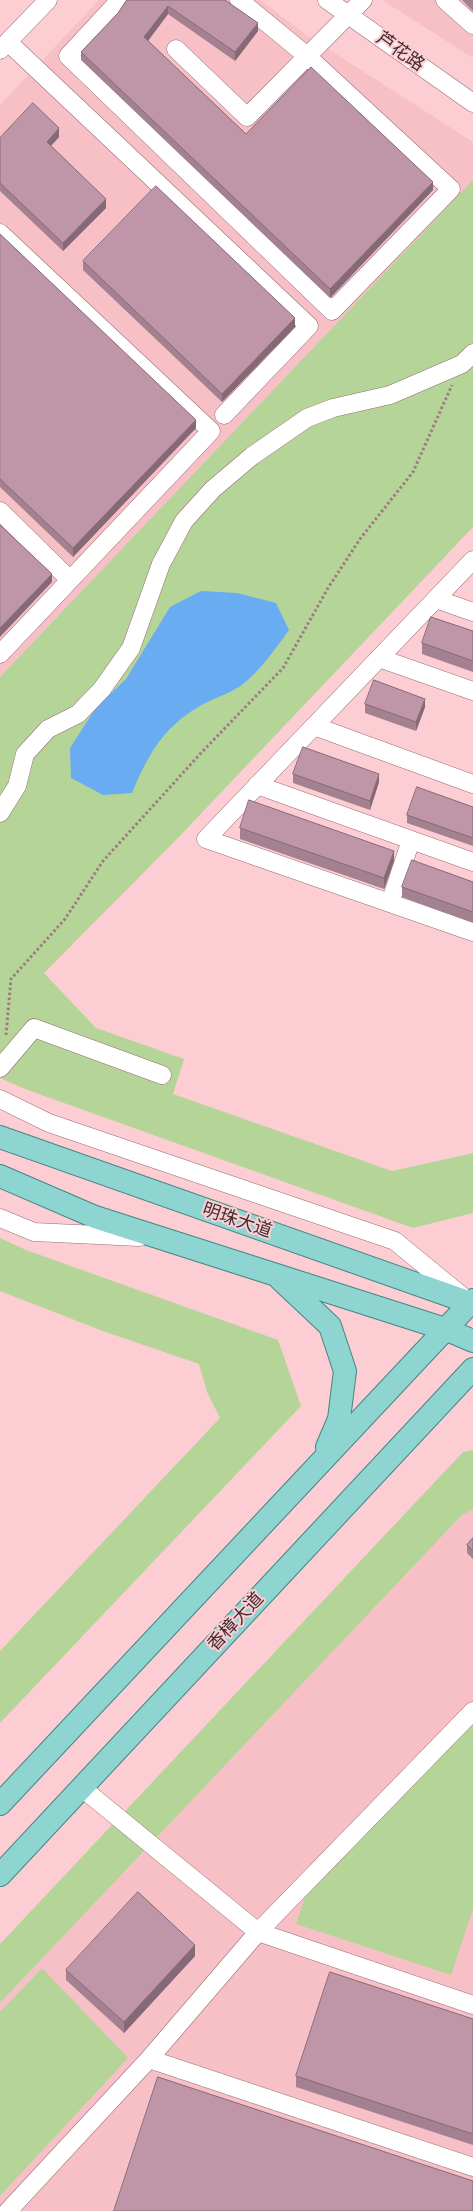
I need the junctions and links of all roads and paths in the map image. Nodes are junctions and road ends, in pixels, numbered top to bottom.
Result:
1 (48, 0) edge
2 (120, 0) edge
3 (239, 0) edge
4 (327, 0) edge
5 (363, 0) edge
6 (445, 0) edge
7 (348, 15) junction
8 (473, 25) edge
9 (4, 46) edge
10 (176, 49) dead end
11 (307, 56) junction
12 (473, 103) edge
13 (0, 233) edge
14 (467, 359) edge
15 (224, 415) dead end
16 (0, 511) edge
17 (473, 560) edge
18 (70, 580) junction
19 (436, 599) junction
20 (473, 612) edge
21 (0, 654) edge
22 (379, 658) junction
23 (473, 691) edge
24 (314, 726) junction
25 (473, 784) edge
26 (257, 785) junction
27 (0, 813) edge
28 (411, 840) junction
29 (473, 862) edge
30 (390, 903) junction
31 (473, 932) edge
32 (2, 1066) edge
33 (162, 1075) dead end
34 (0, 1099) edge
35 (0, 1137) edge
36 (0, 1176) edge
37 (0, 1218) edge
38 (160, 1238) junction
39 (275, 1275) junction
40 (472, 1302) edge
41 (445, 1329) junction
42 (473, 1342) edge
43 (473, 1369) edge
44 (323, 1458) junction
45 (473, 1711) edge
46 (82, 1788) junction
47 (0, 1804) edge
48 (0, 1875) edge
49 (258, 1932) junction
50 (473, 2005) edge
51 (149, 2059) junction
52 (473, 2167) edge
53 (8, 2211) edge

1 - 9 street
2 - 11 street
3 - 11 street
4 - 7 street, 芦花路
5 - 7 street
6 - 8 street
7 - 11 street
7 - 12 street, 芦花路
9 - 15 street
10 - 11 street
13 - 18 street
14 - 27 street
14 - 32 path
16 - 18 street
17 - 19 street
18 - 21 street
19 - 20 street
19 - 22 street
22 - 23 street
22 - 24 street
24 - 25 street
24 - 26 street
26 - 28 street
26 - 30 street
28 - 29 street
28 - 30 street
30 - 31 street
32 - 33 street
34 - 40 street
35 - 40 main road, 明珠大道
36 - 38 main road
37 - 38 street
38 - 39 main road
39 - 41 main road
39 - 44 main road
40 - 41 main road
41 - 42 main road
41 - 44 main road
43 - 46 main road, 香樟大道
44 - 47 main road
45 - 49 street
46 - 48 main road, 香樟大道
46 - 49 street
49 - 50 street
49 - 51 street
51 - 52 street
51 - 53 street

